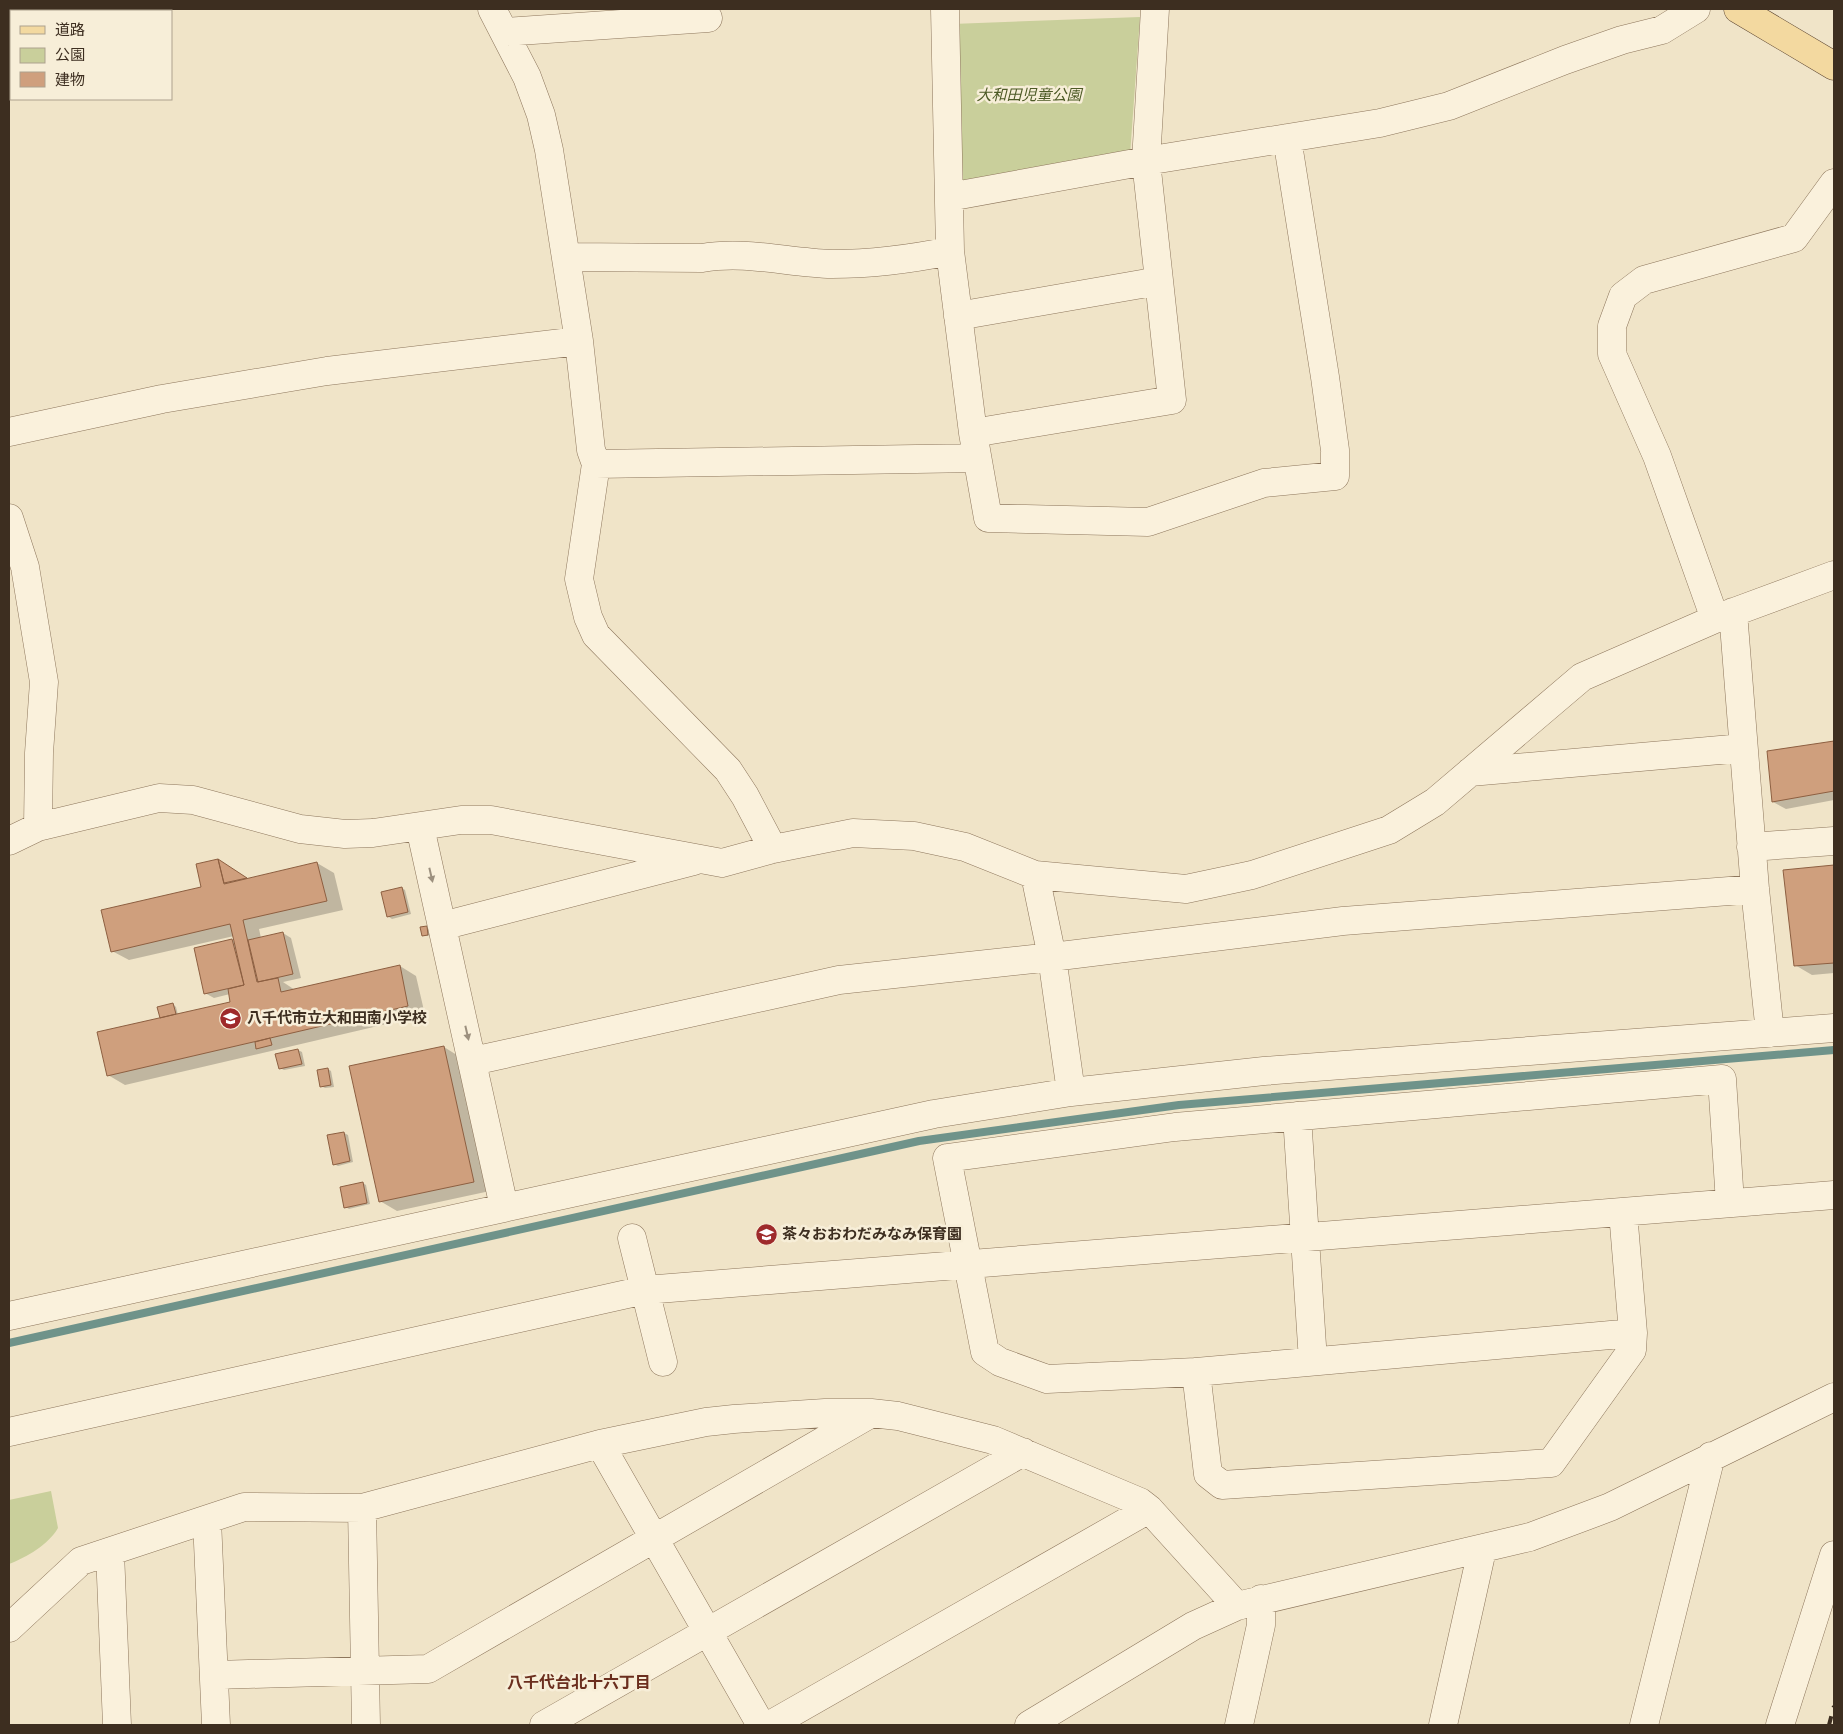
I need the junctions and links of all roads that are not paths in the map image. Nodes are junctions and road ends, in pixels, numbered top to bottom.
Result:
1 (945, 9) edge
2 (1155, 9) edge
3 (1696, 9) edge
4 (1738, 9) edge
5 (708, 18) dead end
6 (498, 20) edge
7 (1834, 66) edge
8 (1287, 138) junction
9 (1146, 160) junction
10 (1834, 183) edge
11 (949, 197) junction
12 (950, 251) junction
13 (566, 257) junction
14 (1159, 281) junction
15 (958, 316) junction
16 (579, 341) junction
17 (9, 432) edge
18 (975, 446) junction
19 (596, 464) junction
20 (9, 518) edge
21 (1834, 575) edge
22 (1724, 616) junction
23 (1743, 748) junction
24 (1470, 772) junction
25 (38, 827) junction
26 (420, 827) junction
27 (9, 840) edge
28 (1834, 841) edge
29 (1751, 847) junction
30 (773, 849) junction
31 (701, 859) junction
32 (1035, 875) junction
33 (1755, 889) junction
34 (442, 926) junction
35 (1052, 957) junction
36 (1834, 1028) edge
37 (1770, 1033) junction
38 (473, 1061) junction
39 (1071, 1092) junction
40 (1298, 1116) junction
41 (1834, 1195) edge
42 (1730, 1203) junction
43 (504, 1207) junction
44 (1623, 1212) junction
45 (1305, 1237) junction
46 (632, 1238) dead end
47 (966, 1264) junction
48 (645, 1290) junction
49 (9, 1316) edge
50 (1633, 1333) junction
51 (1313, 1361) junction
52 (664, 1362) dead end
53 (1196, 1372) junction
54 (1834, 1397) edge
55 (871, 1413) junction
56 (9, 1432) edge
57 (600, 1444) junction
58 (1023, 1452) junction
59 (1711, 1456) junction
60 (362, 1508) junction
61 (1149, 1509) junction
62 (207, 1520) junction
63 (654, 1537) junction
64 (1482, 1550) junction
65 (110, 1552) junction
66 (1834, 1555) edge
67 (1249, 1602) junction
68 (9, 1628) edge
69 (709, 1633) junction
70 (365, 1670) junction
71 (215, 1675) junction
72 (117, 1725) edge
73 (216, 1725) edge
74 (366, 1725) edge
75 (544, 1725) edge
76 (762, 1725) edge
77 (770, 1725) edge
78 (1029, 1725) edge
79 (1240, 1725) edge
80 (1443, 1725) edge
81 (1644, 1725) edge
82 (1780, 1725) edge

1 - 11 street
2 - 9 street
3 - 8 street
4 - 7 main road
5 - 6 street
6 - 13 street
8 - 9 street
8 - 18 street
9 - 11 street
9 - 14 street
10 - 22 street
11 - 12 street
12 - 13 street
12 - 15 street
13 - 16 street
14 - 15 street
14 - 18 street
15 - 18 street
16 - 17 street
16 - 19 street
18 - 19 street
19 - 30 street
20 - 25 street
21 - 22 street
22 - 23 street
22 - 24 street
23 - 24 street
23 - 29 street
24 - 32 street
25 - 26 street
25 - 27 street
26 - 31 street
26 -> 34 street
28 - 29 street
29 - 33 street
30 - 31 street
30 - 32 street
31 - 34 street
32 - 35 street
33 - 35 street
33 - 37 street
34 -> 38 street
35 - 38 street
35 - 39 street
36 - 37 street
37 - 39 street
38 - 43 street
39 - 43 street
40 - 42 street
40 - 45 street
40 - 47 street
41 - 42 street
42 - 44 street
43 - 49 street
44 - 45 street
44 - 50 street
45 - 47 street
45 - 51 street
46 - 48 street
47 - 48 street
47 - 53 street
48 - 52 street
48 - 56 street
50 - 51 street
50 - 53 street
51 - 53 street
54 - 59 street
55 - 57 street
55 - 58 street
55 - 63 street
57 - 60 street
57 - 63 street
58 - 61 street
58 - 69 street
59 - 64 street
59 - 81 street
60 - 62 street
60 - 70 street
61 - 67 street
61 - 77 street
62 - 65 street
62 - 71 street
63 - 69 street
63 - 70 street
64 - 67 street
64 - 80 street
65 - 68 street
65 - 72 street
66 - 82 street
67 - 78 street
67 - 79 street
69 - 75 street
69 - 76 street
70 - 71 street
70 - 74 street
71 - 73 street

